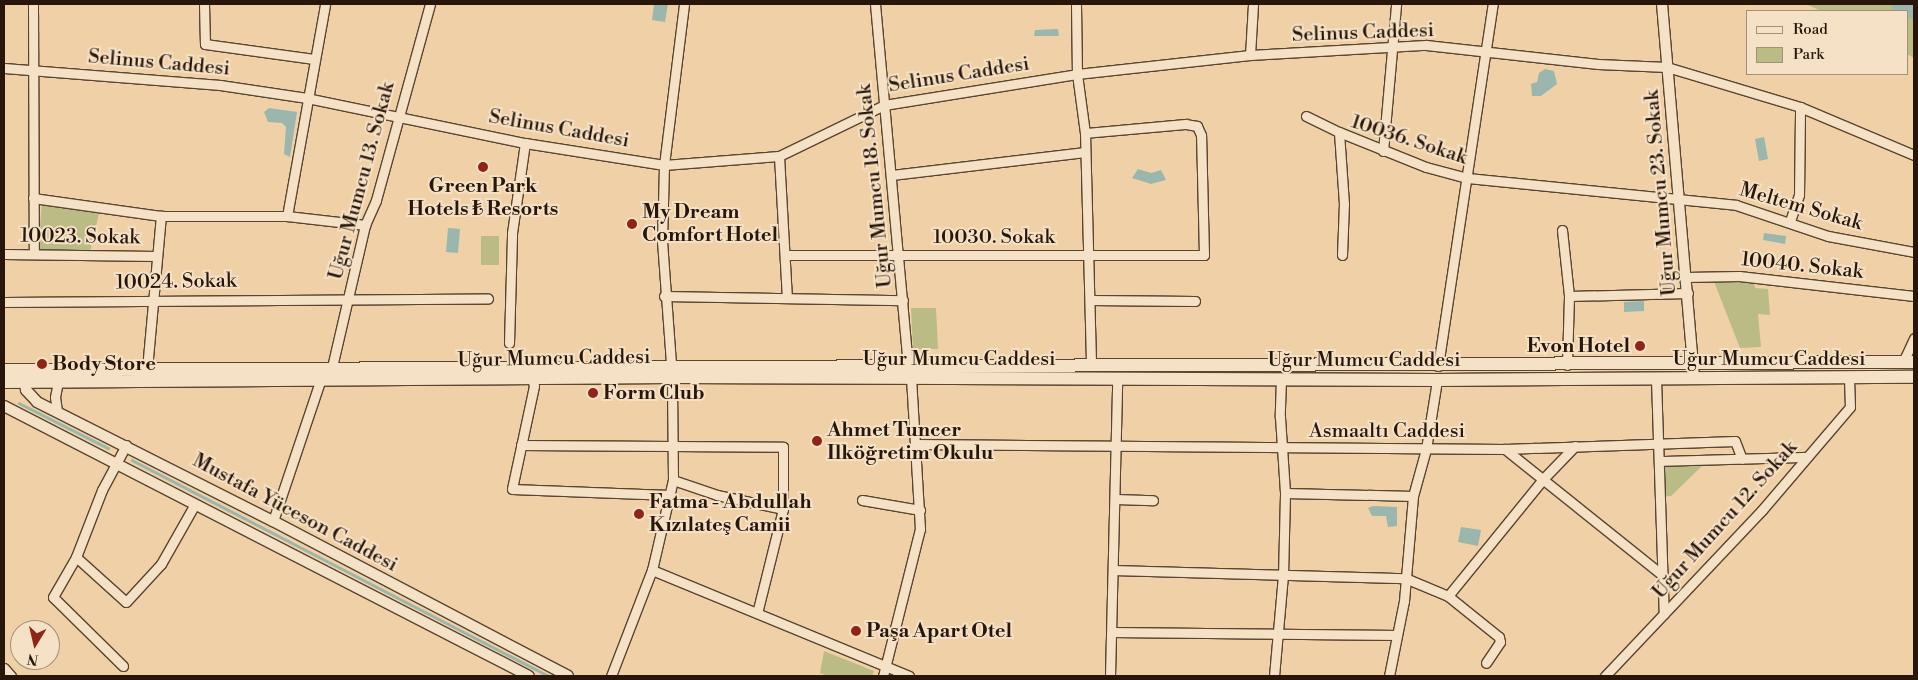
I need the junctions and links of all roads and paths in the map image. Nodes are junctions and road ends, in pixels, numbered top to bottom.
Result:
1 (33, 4) edge
2 (204, 4) edge
3 (325, 4) edge
4 (430, 4) edge
5 (684, 4) edge
6 (875, 4) edge
7 (1076, 4) edge
8 (1253, 4) edge
9 (1396, 4) edge
10 (1493, 4) edge
11 (1662, 4) edge
12 (1391, 45) junction
13 (1485, 54) junction
14 (1250, 55) junction
15 (314, 59) junction
16 (1667, 67) junction
17 (4, 68) edge
18 (32, 69) junction
19 (1077, 74) junction
20 (307, 98) junction
21 (884, 105) junction
22 (1800, 107) junction
23 (397, 115) junction
24 (1306, 116) dead end
25 (1339, 132) junction
26 (1085, 133) junction
27 (525, 143) junction
28 (1383, 151) junction
29 (1085, 152) junction
30 (779, 156) junction
31 (1914, 156) edge
32 (664, 165) junction
33 (892, 175) junction
34 (1467, 178) junction
35 (33, 198) junction
36 (1678, 200) junction
37 (161, 216) junction
38 (287, 216) junction
39 (1790, 221) junction
40 (365, 225) junction
41 (1562, 230) dead end
42 (1914, 252) edge
43 (4, 254) edge
44 (34, 254) junction
45 (899, 254) junction
46 (1089, 254) junction
47 (785, 255) junction
48 (1342, 255) dead end
49 (156, 256) junction
50 (1686, 277) junction
51 (1688, 293) junction
52 (664, 296) junction
53 (1569, 296) junction
54 (1914, 296) edge
55 (349, 298) junction
56 (788, 298) junction
57 (488, 299) dead end
58 (152, 300) junction
59 (903, 300) junction
60 (1090, 300) junction
61 (4, 302) edge
62 (1195, 302) dead end
63 (1914, 338) edge
64 (509, 343) dead end
65 (1908, 362) edge
66 (908, 364) junction
67 (1694, 364) junction
68 (1567, 365) junction
69 (1091, 366) junction
70 (1438, 366) junction
71 (332, 367) junction
72 (147, 368) junction
73 (4, 370) edge
74 (671, 371) junction
75 (24, 376) junction
76 (1914, 377) edge
77 (532, 378) junction
78 (911, 378) junction
79 (1694, 378) junction
80 (1849, 378) junction
81 (1117, 379) junction
82 (1281, 379) junction
83 (1656, 379) junction
84 (1437, 380) junction
85 (320, 381) junction
86 (4, 382) edge
87 (58, 382) junction
88 (4, 406) edge
89 (57, 412) junction
90 (1658, 443) junction
91 (915, 444) junction
92 (126, 445) junction
93 (521, 445) junction
94 (1116, 446) junction
95 (1576, 446) junction
96 (673, 448) junction
97 (1283, 448) junction
98 (1426, 448) junction
99 (1505, 449) junction
100 (1806, 457) junction
101 (1742, 459) junction
102 (1658, 461) junction
103 (116, 464) junction
104 (1543, 479) junction
105 (674, 480) junction
106 (1285, 493) junction
107 (670, 495) junction
108 (1413, 496) junction
109 (1115, 499) junction
110 (862, 500) dead end
111 (1153, 500) dead end
112 (195, 504) junction
113 (783, 509) junction
114 (920, 510) junction
115 (273, 521) junction
116 (76, 557) junction
117 (652, 570) junction
118 (1113, 570) junction
119 (1662, 575) junction
120 (1283, 576) junction
121 (1405, 578) junction
122 (1448, 596) junction
123 (757, 613) junction
124 (1664, 614) junction
125 (1112, 632) junction
126 (1277, 634) junction
127 (1397, 636) junction
128 (1486, 663) dead end
129 (886, 665) junction
130 (123, 666) dead end
131 (4, 668) edge
132 (11, 676) edge
133 (529, 676) edge
134 (568, 676) edge
135 (611, 676) edge
136 (883, 676) edge
137 (909, 676) edge
138 (1110, 676) edge
139 (1274, 676) edge
140 (1389, 676) edge
141 (1606, 676) edge

1 - 18 street
2 - 15 street
3 - 15 street
4 - 23 street, Uğur Mumcu 13. Sokak
5 - 32 street
6 - 21 street, Uğur Mumcu 18. Sokak
7 - 19 street
8 - 14 street
9 - 12 street
10 - 13 street
11 - 16 street, Uğur Mumcu 23. Sokak
12 - 13 street, Selinus Caddesi
12 - 14 street, Selinus Caddesi
12 - 28 street
13 - 16 street, Selinus Caddesi
13 - 34 street
14 - 19 street, Selinus Caddesi
15 - 20 street
16 - 22 street, Selinus Caddesi
16 - 36 street, Uğur Mumcu 23. Sokak
17 - 18 street, Selinus Caddesi
18 - 20 street, Selinus Caddesi
18 - 35 street
19 - 21 street, Selinus Caddesi
19 - 26 street
20 - 23 street, Selinus Caddesi
20 - 38 street
21 - 30 street, Selinus Caddesi
21 - 33 street, Uğur Mumcu 18. Sokak
22 - 31 street, Selinus Caddesi
22 - 39 street
23 - 27 street, Selinus Caddesi
23 - 40 street, Uğur Mumcu 13. Sokak
24 - 25 street
25 - 28 street, 10036. Sokak
25 - 48 street, 10036. Sokak
26 - 29 street
26 - 46 street, 10030. Sokak
27 - 32 street, Selinus Caddesi
27 - 64 street
28 - 34 street, 10036. Sokak
29 - 33 street
29 - 46 street
30 - 32 street, Selinus Caddesi
30 - 47 street
32 - 52 street
33 - 45 street, Uğur Mumcu 18. Sokak
34 - 36 street, 10036. Sokak
34 - 70 street
35 - 37 street
35 - 44 street
36 - 39 street, Meltem Sokak
36 - 50 street, Uğur Mumcu 23. Sokak
37 - 38 street
37 - 49 street
38 - 40 street
39 - 42 street, Meltem Sokak
40 - 55 street, Uğur Mumcu 13. Sokak
41 - 53 street
43 - 44 street, 10023. Sokak
44 - 49 street, 10023. Sokak
45 - 46 street, 10030. Sokak
45 - 47 street, 10030. Sokak
45 - 59 street, Uğur Mumcu 18. Sokak
46 - 60 street
47 - 56 street
49 - 58 street
50 - 51 street, Uğur Mumcu 23. Sokak
50 - 54 street, 10040. Sokak
51 - 53 street
51 - 67 street, Uğur Mumcu 23. Sokak
52 - 56 street
52 - 74 street
53 - 68 street
55 - 57 street, 10024. Sokak
55 - 58 street, 10024. Sokak
55 - 71 street, Uğur Mumcu 13. Sokak
56 - 59 street
58 - 61 street, 10024. Sokak
58 - 72 street
59 - 66 street, Uğur Mumcu 18. Sokak
60 - 62 street
60 - 69 street
63 - 65 street
65 - 67 main road, Uğur Mumcu Caddesi
66 - 69 main road, Uğur Mumcu Caddesi
66 - 74 main road, Uğur Mumcu Caddesi
67 - 68 main road, Uğur Mumcu Caddesi
67 - 79 street, Uğur Mumcu 23. Sokak
68 - 70 main road, Uğur Mumcu Caddesi
69 - 70 main road, Uğur Mumcu Caddesi
70 - 84 main road
71 - 72 main road, Uğur Mumcu Caddesi
71 - 74 main road, Uğur Mumcu Caddesi
72 - 75 main road, Uğur Mumcu Caddesi
73 - 75 main road, Uğur Mumcu Caddesi
74 - 77 main road, Uğur Mumcu Caddesi
74 - 78 main road, Uğur Mumcu Caddesi
74 - 96 street
75 - 86 main road, Uğur Mumcu Caddesi
75 - 87 main road, Uğur Mumcu Caddesi
75 - 89 street, Mustafa Yüceson Caddesi
76 - 80 main road, Uğur Mumcu Caddesi
77 - 85 main road, Uğur Mumcu Caddesi
77 - 93 street
78 - 81 main road, Uğur Mumcu Caddesi
78 - 91 street
79 - 80 main road, Uğur Mumcu Caddesi
79 - 83 main road, Uğur Mumcu Caddesi
80 - 100 street, Uğur Mumcu 12. Sokak
81 - 82 main road, Uğur Mumcu Caddesi
81 - 94 street
82 - 84 main road, Uğur Mumcu Caddesi
82 - 97 street
83 - 84 main road, Uğur Mumcu Caddesi
83 - 90 street
84 - 98 street
85 - 87 main road, Uğur Mumcu Caddesi
85 - 115 street
87 - 89 street
88 - 103 street, Mustafa Yüceson Caddesi
89 - 92 street, Mustafa Yüceson Caddesi
90 - 95 street, Asmaaltı Caddesi
90 - 101 street, Asmaaltı Caddesi
90 - 102 street
91 - 94 street, Asmaaltı Caddesi
91 - 114 street
92 - 103 street
92 - 115 street, Mustafa Yüceson Caddesi
93 - 96 street
93 - 107 street
94 - 97 street, Asmaaltı Caddesi
94 - 109 street
95 - 99 street, Asmaaltı Caddesi
95 - 104 street
96 - 105 street
96 - 113 street
97 - 98 street, Asmaaltı Caddesi
97 - 106 street
98 - 99 street, Asmaaltı Caddesi
98 - 108 street
99 - 104 street
100 - 101 street
100 - 124 street, Uğur Mumcu 12. Sokak
101 - 102 street
102 - 119 street
103 - 112 street, Mustafa Yüceson Caddesi
103 - 116 street
104 - 119 street
104 - 122 street
105 - 107 street
105 - 113 street
106 - 108 street
106 - 120 street
107 - 117 street
108 - 121 street
109 - 111 street
109 - 118 street
110 - 114 street
112 - 116 street
112 - 133 street, Mustafa Yüceson Caddesi
113 - 123 street
114 - 129 street
115 - 134 street, Mustafa Yüceson Caddesi
116 - 130 street
117 - 123 street
117 - 135 street
118 - 120 street
118 - 125 street
119 - 124 street
120 - 121 street
120 - 126 street
121 - 122 street
121 - 127 street
122 - 128 street
123 - 129 street
124 - 141 street, Uğur Mumcu 12. Sokak
125 - 126 street
125 - 138 street
126 - 127 street
126 - 139 street
127 - 140 street
129 - 136 street
129 - 137 street
131 - 132 street

